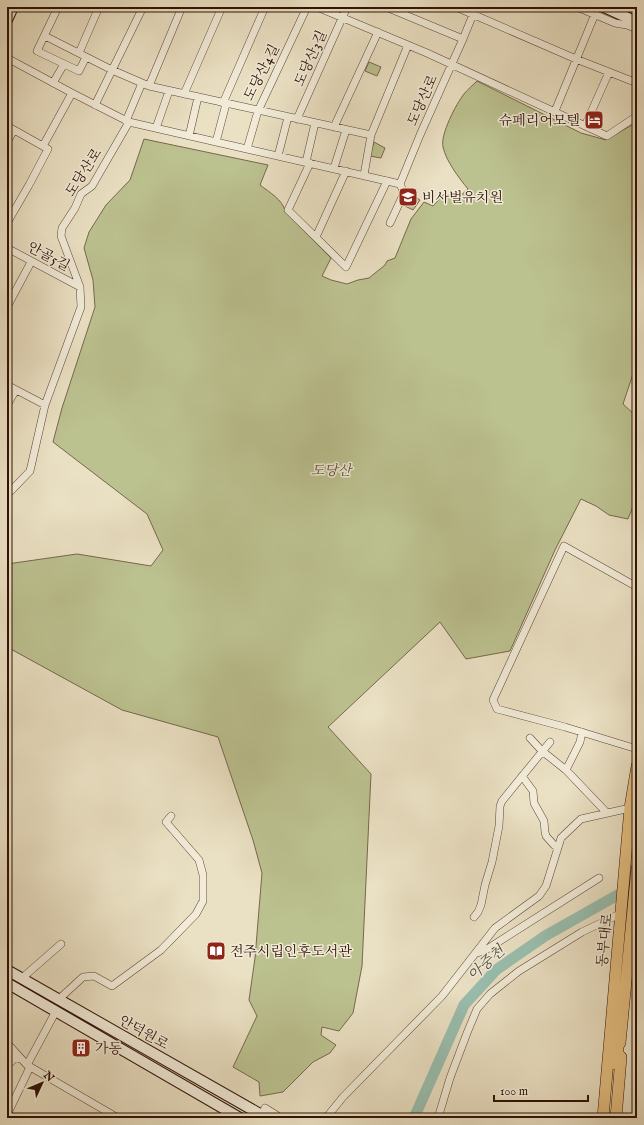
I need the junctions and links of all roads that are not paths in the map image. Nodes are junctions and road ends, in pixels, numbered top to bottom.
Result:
1 (13, 7) edge
2 (58, 7) edge
3 (100, 7) edge
4 (143, 7) edge
5 (182, 7) edge
6 (222, 7) edge
7 (265, 7) edge
8 (307, 7) edge
9 (317, 7) edge
10 (347, 7) edge
11 (386, 7) edge
12 (456, 7) edge
13 (578, 7) edge
14 (604, 7) edge
15 (474, 10) edge
16 (595, 14) junction
17 (342, 18) junction
18 (7, 20) edge
19 (635, 25) edge
20 (378, 32) junction
21 (45, 36) junction
22 (463, 39) junction
23 (408, 45) junction
24 (79, 53) junction
25 (86, 57) junction
26 (7, 58) edge
27 (576, 59) junction
28 (64, 64) junction
29 (452, 64) junction
30 (112, 70) junction
31 (609, 72) junction
32 (53, 83) junction
33 (637, 83) edge
34 (145, 85) junction
35 (169, 91) junction
36 (72, 94) junction
37 (184, 94) junction
38 (198, 97) junction
39 (225, 103) junction
40 (95, 105) junction
41 (258, 111) junction
42 (555, 111) junction
43 (637, 116) edge
44 (288, 117) junction
45 (297, 119) junction
46 (127, 121) junction
47 (315, 123) junction
48 (585, 126) junction
49 (334, 127) junction
50 (10, 128) edge
51 (156, 128) junction
52 (346, 130) junction
53 (371, 135) junction
54 (189, 136) junction
55 (7, 142) edge
56 (216, 142) junction
57 (43, 146) junction
58 (247, 149) junction
59 (278, 156) junction
60 (308, 163) junction
61 (334, 168) junction
62 (346, 171) junction
63 (364, 175) junction
64 (387, 181) junction
65 (400, 184) junction
66 (7, 223) edge
67 (390, 223) dead end
68 (316, 237) junction
69 (7, 248) edge
70 (31, 262) junction
71 (80, 287) junction
72 (7, 307) edge
73 (7, 385) edge
74 (16, 390) junction
75 (45, 405) junction
76 (7, 406) edge
77 (7, 496) edge
78 (637, 587) edge
79 (582, 732) junction
80 (530, 738) dead end
81 (550, 742) dead end
82 (637, 749) edge
83 (542, 751) junction
84 (637, 766) edge
85 (566, 770) junction
86 (522, 776) junction
87 (630, 808) junction
88 (607, 813) junction
89 (171, 816) dead end
90 (558, 847) junction
91 (637, 868) edge
92 (599, 878) dead end
93 (622, 910) junction
94 (474, 917) dead end
95 (61, 944) dead end
96 (476, 953) junction
97 (7, 970) edge
98 (21, 979) junction
99 (7, 982) edge
100 (58, 1000) junction
101 (56, 1011) junction
102 (7, 1043) edge
103 (620, 1043) junction
104 (609, 1047) junction
105 (7, 1054) edge
106 (16, 1057) junction
107 (27, 1064) junction
108 (7, 1066) edge
109 (7, 1115) edge
110 (264, 1116) edge
111 (118, 1118) edge
112 (240, 1118) edge
113 (281, 1118) edge
114 (326, 1118) edge
115 (438, 1118) edge
116 (596, 1118) edge
117 (603, 1118) edge
118 (611, 1118) edge
119 (616, 1118) edge

1 - 18 street
2 - 21 street
3 - 24 street
4 - 30 street
5 - 34 street
6 - 37 street
7 - 39 street, 도당산4길
8 - 41 street, 도당산4길
9 - 17 street
10 - 17 street, 도당산3길
11 - 22 street
12 - 15 street
13 - 16 street
14 - 19 street
15 - 22 street, 도당산로
15 - 27 street
16 - 19 street
16 - 27 street
17 - 20 street
17 - 45 street, 도당산3길
20 - 23 street
20 - 49 street
21 - 24 street
21 - 28 street
22 - 29 street, 도당산로
23 - 29 street
23 - 53 street
24 - 25 street
25 - 28 street
25 - 30 street
26 - 32 street
27 - 31 street
27 - 42 street
28 - 32 street
29 - 42 street
29 - 65 street, 도당산로
30 - 34 street
30 - 40 street
31 - 33 street
31 - 48 street
32 - 36 street
34 - 35 street
34 - 46 street, 도당산로
35 - 37 street
35 - 51 street
36 - 40 street
36 - 57 street
37 - 38 street
38 - 39 street
38 - 54 street
39 - 41 street, 도당산4길
39 - 56 street
40 - 46 street
41 - 44 street
41 - 58 street
42 - 48 street
43 - 48 street
44 - 45 street
44 - 59 street
45 - 47 street
46 - 51 street
46 - 71 street, 도당산로
47 - 49 street
47 - 60 street
49 - 52 street
50 - 55 street
50 - 57 street
51 - 54 street
52 - 53 street
52 - 61 street
53 - 63 street
54 - 56 street
56 - 58 street
57 - 66 street
58 - 59 street
59 - 60 street
60 - 61 street
60 - 68 street
61 - 62 street
62 - 63 street
62 - 68 street
63 - 64 street
64 - 65 street
64 - 68 street
65 - 67 street
69 - 70 street, 안골5길
70 - 71 street, 안골5길
70 - 72 street
71 - 75 street
73 - 74 street
74 - 75 street
74 - 76 street
75 - 77 street
78 - 79 street
79 - 82 street
79 - 85 street
80 - 83 street
81 - 83 street
83 - 85 street
83 - 86 street
84 - 87 main road, 동부대로
85 - 88 street
86 - 90 street
86 - 94 street
87 - 88 street
87 - 93 main road, 동부대로
88 - 90 street
89 - 100 street
90 - 96 street
91 - 103 main road, 동부대로
92 - 96 street
93 - 104 main road, 동부대로
93 - 115 street
95 - 98 street
96 - 114 street
97 - 98 street, 안덕원로
98 - 100 street, 안덕원로
99 - 101 street, 안덕원로
100 - 110 street, 안덕원로
101 - 107 street
101 - 112 street, 안덕원로
102 - 107 street
103 - 118 main road, 동부대로
103 - 119 main road
104 - 116 main road
104 - 117 main road, 동부대로
105 - 106 street
106 - 107 street
106 - 108 street
107 - 109 street
107 - 111 street
110 - 113 street

